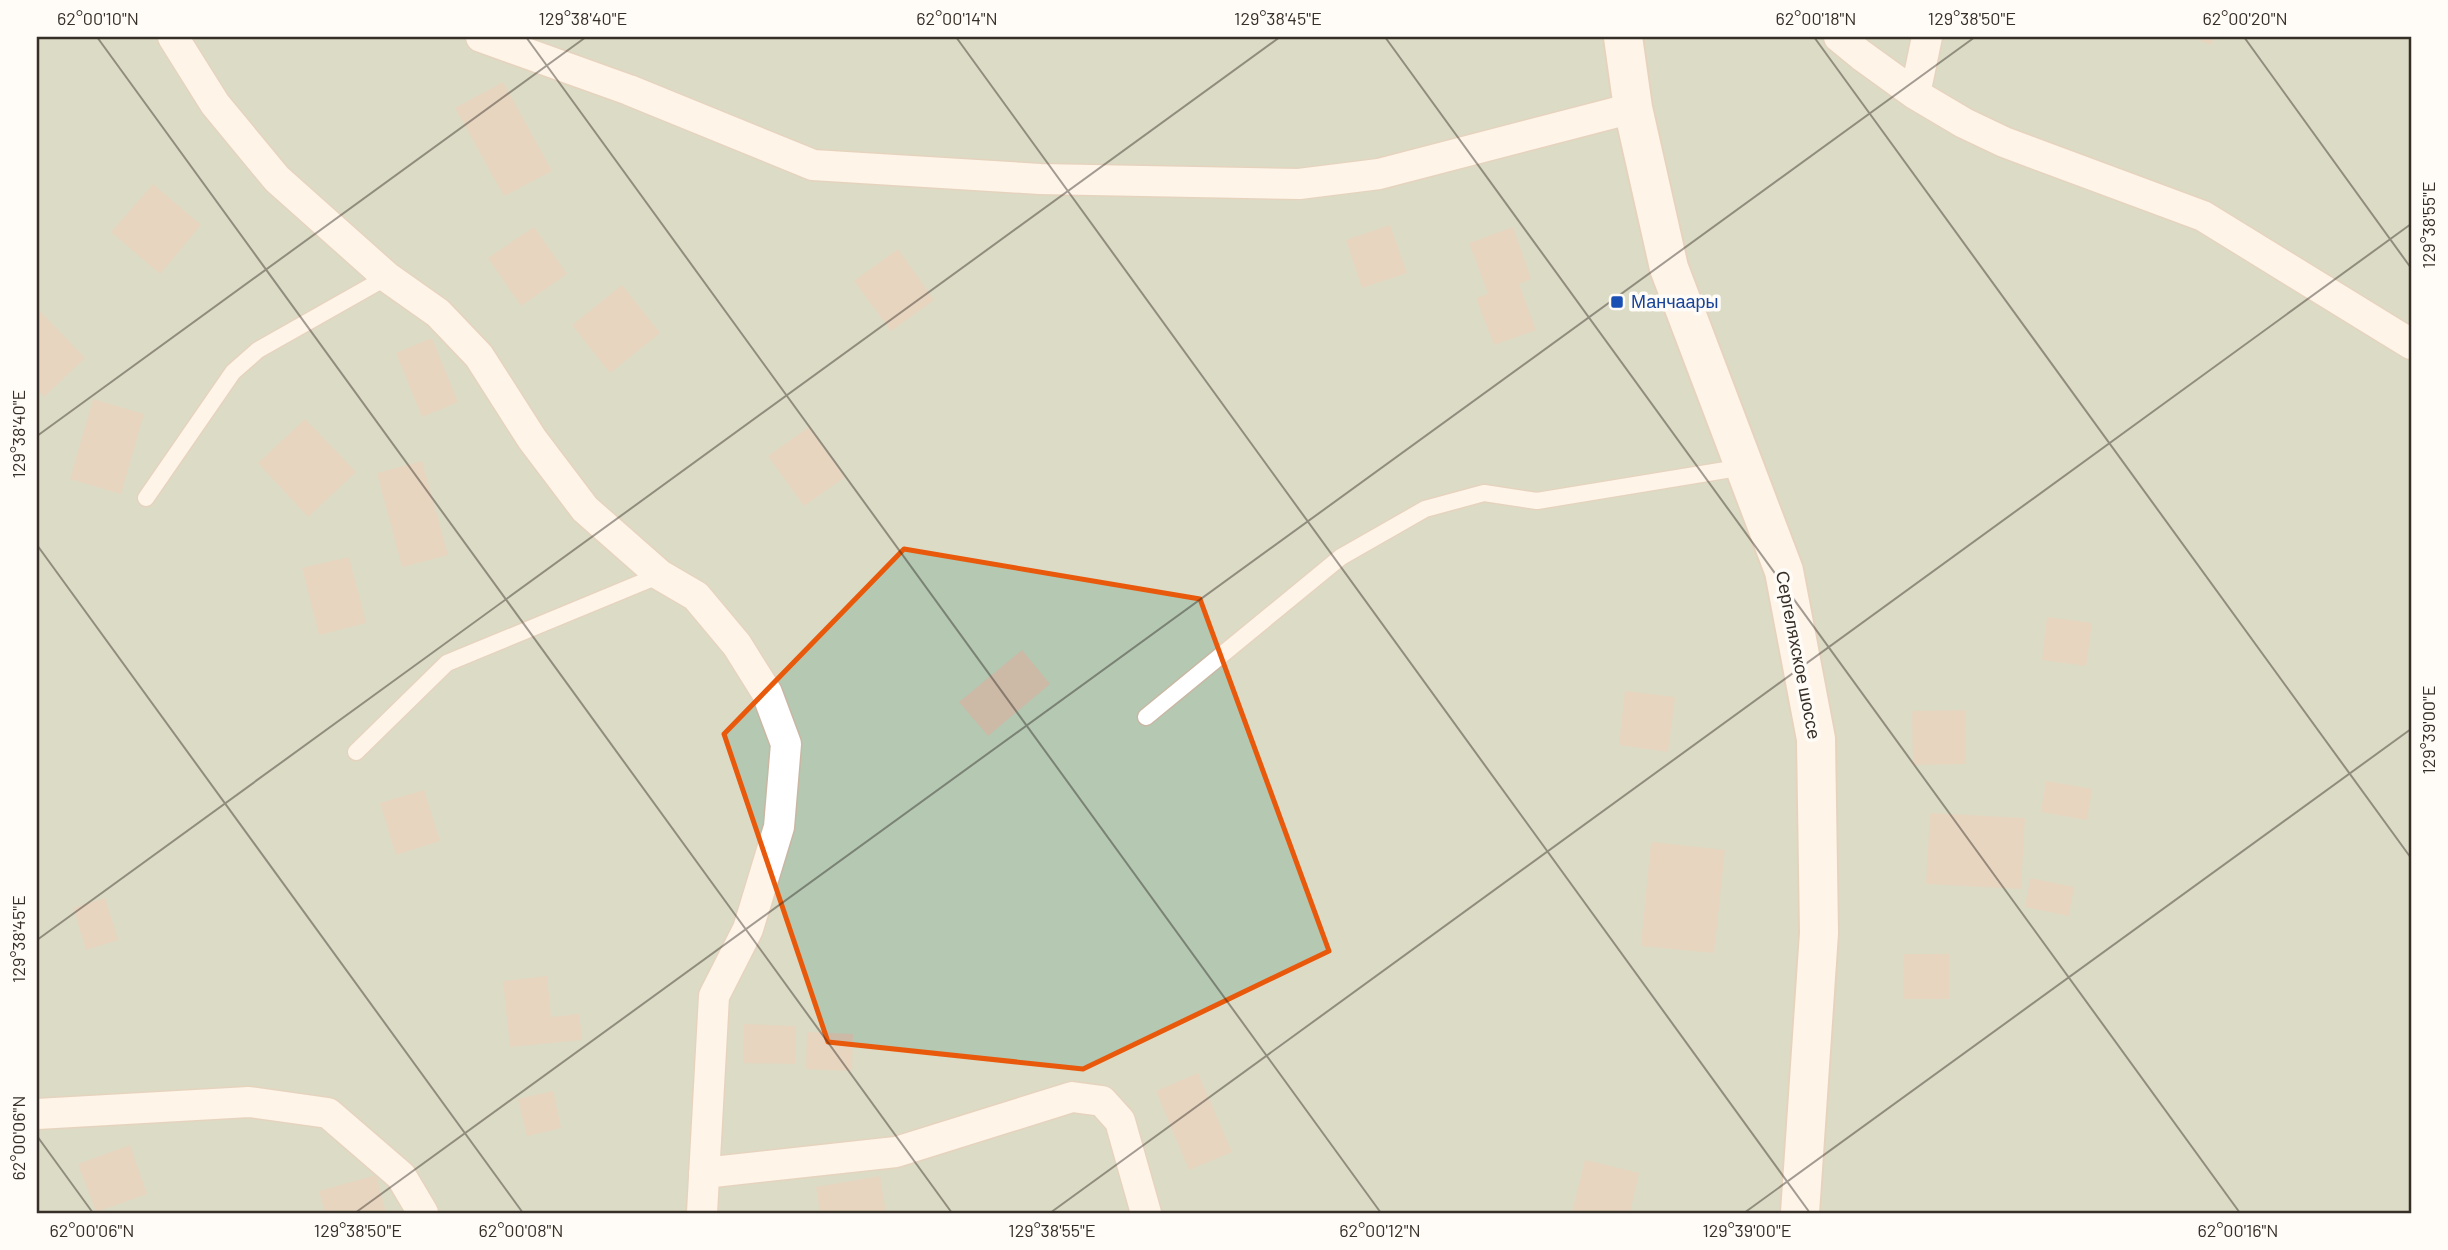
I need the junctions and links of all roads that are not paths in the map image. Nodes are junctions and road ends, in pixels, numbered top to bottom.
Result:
1 (174, 37) edge
2 (481, 37) edge
3 (1623, 37) edge
4 (1839, 37) edge
5 (1927, 37) edge
6 (1915, 94) junction
7 (1633, 108) junction
8 (387, 277) junction
9 (2411, 344) edge
10 (1744, 467) junction
11 (146, 498) dead end
12 (660, 575) junction
13 (1146, 717) dead end
14 (356, 752) dead end
15 (37, 1114) edge
16 (704, 1173) junction
17 (423, 1213) edge
18 (702, 1213) edge
19 (1146, 1213) edge
20 (1800, 1213) edge

1 - 8 street
2 - 7 street
3 - 7 main road, Сергеляхское шоссе
4 - 6 street
5 - 6 street
6 - 9 street
7 - 10 main road, Сергеляхское шоссе
8 - 11 lane
8 - 12 street
10 - 13 lane
10 - 20 main road, Сергеляхское шоссе
12 - 14 lane
12 - 16 street
15 - 17 street
16 - 18 street
16 - 19 street

